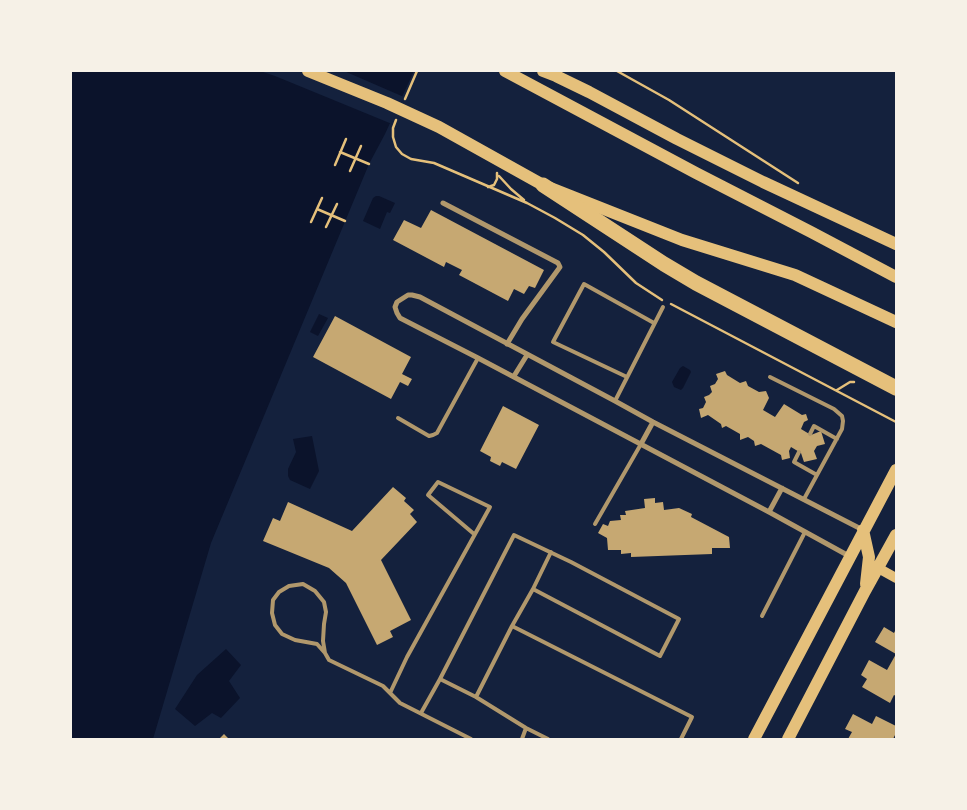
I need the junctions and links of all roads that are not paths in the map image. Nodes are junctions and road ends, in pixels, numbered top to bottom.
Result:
1 (308, 71) edge
2 (506, 71) edge
3 (543, 71) edge
4 (543, 186) junction
5 (443, 203) dead end
6 (896, 244) edge
7 (896, 277) edge
8 (663, 307) dead end
9 (896, 322) edge
10 (654, 323) junction
11 (507, 344) junction
12 (527, 355) junction
13 (478, 358) junction
14 (514, 376) junction
15 (627, 377) junction
16 (770, 377) dead end
17 (896, 388) edge
18 (615, 401) junction
19 (398, 418) dead end
20 (653, 422) junction
21 (810, 434) dead end
22 (837, 438) junction
23 (640, 444) junction
24 (799, 452) dead end
25 (896, 470) edge
26 (817, 475) junction
27 (782, 488) junction
28 (804, 499) junction
29 (769, 512) junction
30 (595, 524) dead end
31 (863, 530) junction
32 (804, 532) junction
33 (474, 534) junction
34 (896, 534) edge
35 (892, 550) edge
36 (551, 552) junction
37 (849, 556) junction
38 (878, 568) junction
39 (896, 578) edge
40 (533, 589) junction
41 (865, 591) junction
42 (762, 616) dead end
43 (512, 626) junction
44 (326, 653) junction
45 (440, 679) junction
46 (390, 693) junction
47 (476, 698) junction
48 (421, 713) junction
49 (526, 728) junction
50 (471, 739) edge
51 (522, 739) edge
52 (548, 739) edge
53 (681, 739) edge
54 (754, 739) edge
55 (788, 739) edge

1 - 4 main road
2 - 7 main road
3 - 6 main road
4 - 9 main road
4 - 17 highway
5 - 11 street
8 - 10 lane
10 - 15 lane
10 - 15 lane
11 - 12 street
11 - 13 street
12 - 14 street
12 - 18 street
13 - 14 street
13 - 19 lane
14 - 23 street
15 - 18 lane
16 - 22 lane
18 - 20 street
20 - 23 street
20 - 27 street
21 - 22 lane
22 - 26 lane
23 - 29 street
23 - 30 lane
24 - 26 lane
25 - 31 main road
26 - 28 lane
27 - 28 street
27 - 29 street
28 - 31 street
29 - 32 street
31 - 37 main road
31 - 41 main road
32 - 37 street
32 - 42 lane
33 - 33 lane
33 - 46 lane
34 - 35 main road
35 - 38 main road
36 - 40 lane
36 - 40 lane
36 - 45 lane
37 - 54 main road
38 - 39 main road
38 - 41 main road
40 - 43 lane
41 - 55 main road
43 - 47 lane
43 - 53 lane
44 - 44 lane
44 - 46 lane
45 - 47 lane
45 - 48 lane
46 - 48 lane
47 - 49 lane
48 - 50 lane
49 - 51 lane
49 - 52 lane

